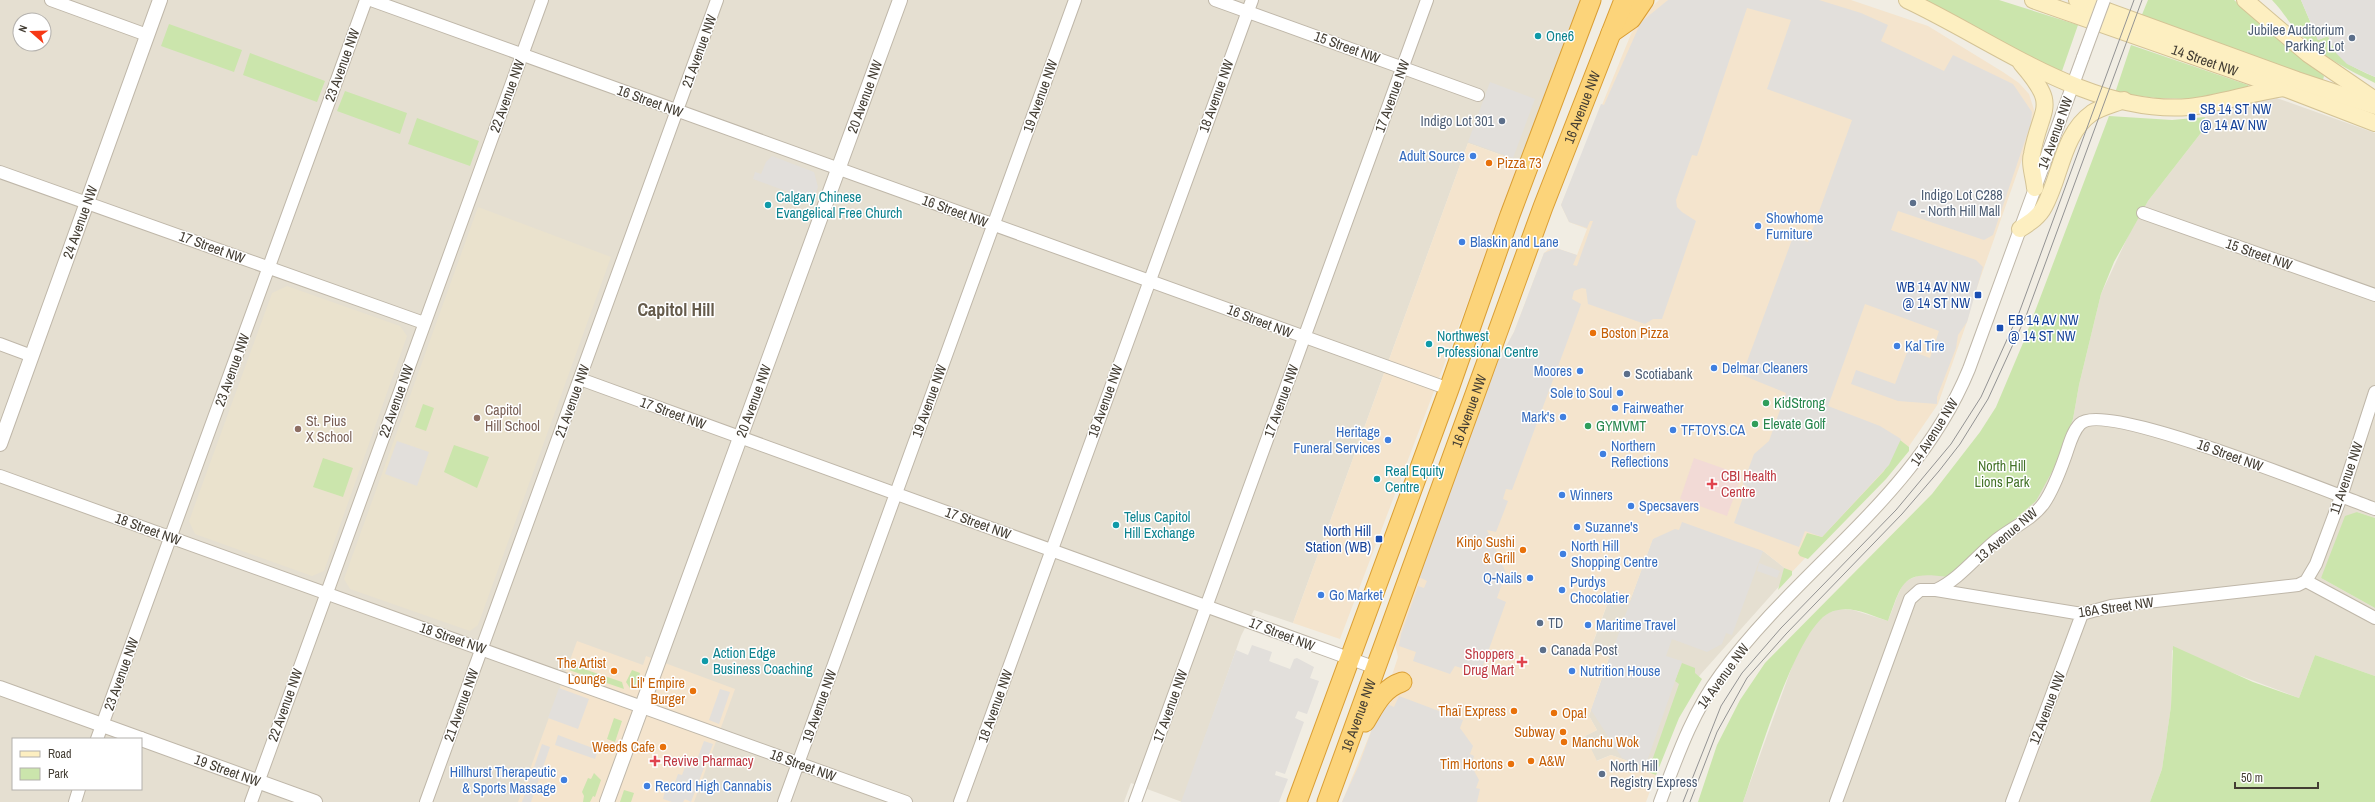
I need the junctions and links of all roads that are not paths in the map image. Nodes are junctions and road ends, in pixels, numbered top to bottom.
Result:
1 (51, 0) edge
2 (160, 0) edge
3 (366, 0) edge
4 (371, 0) edge
5 (542, 0) edge
6 (717, 0) edge
7 (900, 0) edge
8 (1075, 0) edge
9 (1215, 0) edge
10 (1252, 0) edge
11 (1427, 0) edge
12 (1591, 0) edge
13 (1624, 0) edge
14 (1644, 0) edge
15 (1907, 0) edge
16 (2033, 0) edge
17 (2077, 0) edge
18 (2104, 0) edge
19 (2249, 2) edge
20 (1247, 12) junction
21 (1611, 33) junction
22 (147, 35) junction
23 (522, 55) junction
24 (2018, 61) junction
25 (1402, 68) junction
26 (2073, 84) junction
27 (2284, 88) junction
28 (1478, 95) dead end
29 (2124, 100) junction
30 (2375, 100) edge
31 (2375, 106) edge
32 (677, 111) junction
33 (2375, 123) edge
34 (838, 169) junction
35 (0, 172) edge
36 (2035, 188) junction
37 (88, 203) junction
38 (2143, 213) dead end
39 (994, 224) junction
40 (2020, 229) junction
41 (269, 267) junction
42 (1148, 280) junction
43 (2375, 294) edge
44 (424, 324) junction
45 (1304, 338) junction
46 (0, 344) edge
47 (32, 356) junction
48 (580, 379) junction
49 (1449, 389) junction
50 (2375, 392) edge
51 (2081, 423) joint
52 (740, 438) junction
53 (0, 444) edge
54 (0, 476) edge
55 (896, 494) junction
56 (2341, 497) junction
57 (2375, 510) edge
58 (171, 537) junction
59 (1052, 550) junction
60 (2306, 581) junction
61 (1936, 590) junction
62 (326, 592) junction
63 (1207, 606) junction
64 (2082, 614) junction
65 (2375, 618) edge
66 (482, 648) junction
67 (1350, 658) junction
68 (1376, 668) junction
69 (1402, 682) dead end
70 (0, 688) edge
71 (642, 707) junction
72 (103, 725) junction
73 (97, 738) edge
74 (138, 738) edge
75 (142, 739) edge
76 (1348, 745) junction
77 (798, 764) junction
78 (258, 781) junction
79 (80, 790) edge
80 (75, 802) edge
81 (251, 802) edge
82 (315, 802) edge
83 (426, 802) edge
84 (607, 802) edge
85 (784, 802) edge
86 (906, 802) edge
87 (960, 802) edge
88 (1135, 802) edge
89 (1297, 802) edge
90 (1327, 802) edge
91 (1660, 802) edge
92 (1836, 802) edge
93 (2012, 802) edge

1 - 22 street
2 - 22 street, 24 Avenue NW
3 - 41 street, 23 Avenue NW
4 - 23 street, 16 Street NW
5 - 23 street, 22 Avenue NW
6 - 32 street, 21 Avenue NW
7 - 34 street, 20 Avenue NW
8 - 39 street, 19 Avenue NW
9 - 20 street, 15 Street NW
10 - 20 street, 18 Avenue NW
11 - 25 street, 17 Avenue NW
12 - 49 highway, 16 Avenue NW
13 - 21 highway, 16 Avenue NW
14 - 21 highway
15 - 24 main road
16 - 27 main road, 14 Street NW
17 - 31 main road, 14 Street NW
18 - 26 street, 14 Avenue NW, bridge
19 - 30 main road
20 - 25 street, 15 Street NW
20 - 42 street, 18 Avenue NW
21 - 68 highway, 16 Avenue NW
22 - 37 street, 24 Avenue NW
23 - 32 street, 16 Street NW
23 - 44 street, 22 Avenue NW
24 - 26 main road
24 - 36 main road
25 - 28 street, 15 Street NW
25 - 45 street, 17 Avenue NW
26 - 29 main road
26 - 36 street, 14 Avenue NW
27 - 29 main road
27 - 33 main road, 14 Street NW
29 - 40 main road
32 - 34 street, 16 Street NW
32 - 48 street, 21 Avenue NW
34 - 39 street, 16 Street NW
34 - 52 street, 20 Avenue NW
35 - 37 street, 17 Street NW
36 - 40 street, 14 Avenue NW
37 - 41 street, 17 Street NW
37 - 47 street, 24 Avenue NW
38 - 43 street, 15 Street NW
39 - 42 street, 16 Street NW
39 - 55 street, 19 Avenue NW
40 - 91 street, 14 Avenue NW
41 - 44 street, 17 Street NW
41 - 58 street, 23 Avenue NW
42 - 45 street, 16 Street NW
42 - 59 street, 18 Avenue NW
44 - 62 street, 22 Avenue NW
45 - 49 street, 16 Street NW
45 - 63 street, 17 Avenue NW
46 - 47 street
47 - 53 street, 24 Avenue NW
48 - 52 street, 17 Street NW
48 - 66 street, 21 Avenue NW
49 - 67 highway, 16 Avenue NW
50 - 56 street, 11 Avenue NW
51 - 56 street, 16 Street NW
51 - 61 street, 13 Avenue NW
52 - 55 street, 17 Street NW
52 - 71 street, 20 Avenue NW
54 - 58 street, 18 Street NW
55 - 59 street, 17 Street NW
55 - 77 street, 19 Avenue NW
56 - 57 street, 16 Street NW
56 - 60 street, 11 Avenue NW
58 - 62 street, 18 Street NW
58 - 72 street, 23 Avenue NW
59 - 63 street, 17 Street NW
59 - 87 street, 18 Avenue NW
60 - 64 street, 16A Street NW
60 - 65 street
61 - 64 street, 16A Street NW
61 - 92 street, 16A Street NW
62 - 66 street, 18 Street NW
62 - 78 street, 22 Avenue NW
63 - 67 street, 17 Street NW
63 - 88 street, 17 Avenue NW
64 - 93 street, 12 Avenue NW
66 - 71 street, 18 Street NW
66 - 83 street, 21 Avenue NW
67 - 68 street, 17 Street NW
67 - 89 highway, 16 Avenue NW
68 - 76 highway, 16 Avenue NW
69 - 76 highway
70 - 72 street, 19 Street NW
71 - 77 street, 18 Street NW
71 - 84 street, 20 Avenue NW
72 - 73 street, 23 Avenue NW
72 - 74 street, 19 Street NW
75 - 78 street, 19 Street NW
76 - 90 highway, 16 Avenue NW
77 - 85 street, 19 Avenue NW
77 - 86 street, 18 Street NW
78 - 81 street, 22 Avenue NW
78 - 82 street, 19 Street NW
79 - 80 street

